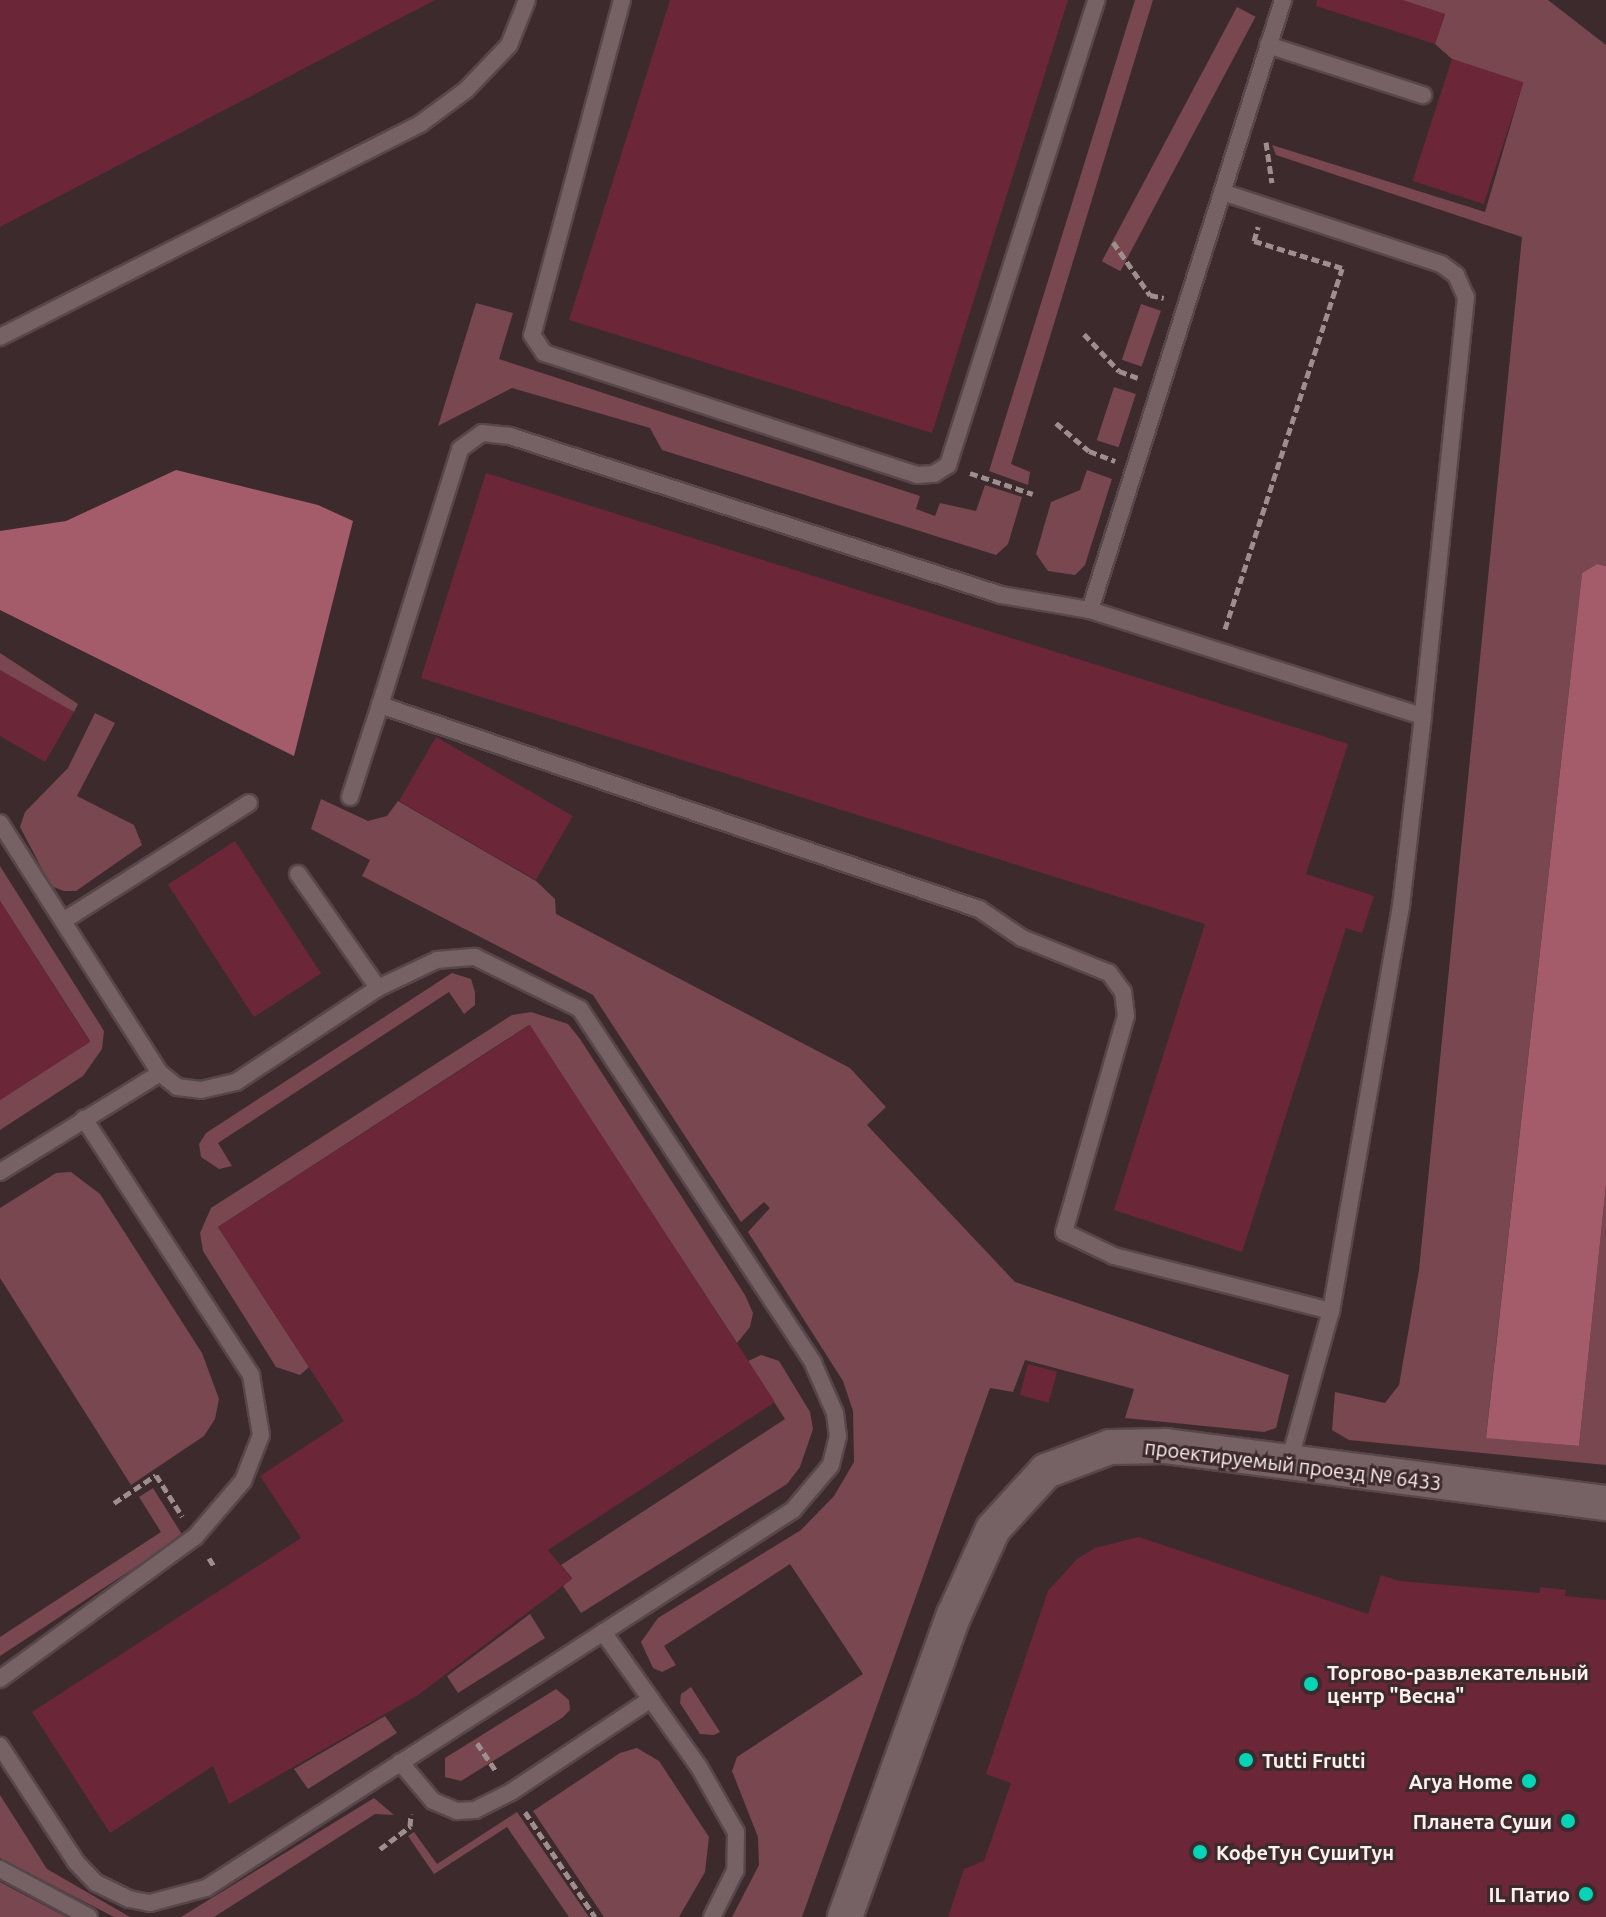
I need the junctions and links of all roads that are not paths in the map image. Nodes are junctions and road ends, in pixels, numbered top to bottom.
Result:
1 (527, 0) edge
2 (622, 0) edge
3 (1096, 0) edge
4 (1283, 0) edge
5 (1268, 45) junction
6 (1423, 95) dead end
7 (1222, 192) junction
8 (0, 337) edge
9 (1090, 610) junction
10 (380, 705) junction
11 (1423, 716) junction
12 (350, 797) dead end
13 (249, 803) dead end
14 (0, 823) edge
15 (298, 874) dead end
16 (63, 921) junction
17 (378, 988) junction
18 (160, 1073) junction
19 (84, 1119) junction
20 (0, 1172) edge
21 (1331, 1311) junction
22 (1289, 1462) junction
23 (1606, 1503) edge
24 (603, 1632) junction
25 (0, 1679) edge
26 (651, 1699) junction
27 (0, 1746) edge
28 (400, 1762) junction
29 (0, 1869) edge
30 (89, 1917) edge
31 (712, 1917) edge
32 (845, 1917) edge

1 - 8 lane
2 - 3 lane
4 - 5 lane
5 - 6 lane
5 - 7 lane
7 - 9 lane
7 - 11 lane
9 - 10 lane
9 - 11 lane
10 - 12 lane
10 - 21 lane
11 - 21 lane
13 - 16 lane
14 - 16 lane
15 - 17 lane
16 - 18 lane
17 - 18 lane
17 - 24 lane
18 - 19 lane
19 - 20 lane
19 - 25 lane
21 - 22 lane
22 - 23 street, проектируемый проезд № 6433
22 - 32 street, проектируемый проезд № 6433
24 - 26 lane
24 - 28 lane
26 - 28 lane
26 - 31 lane
27 - 28 lane
29 - 30 lane

